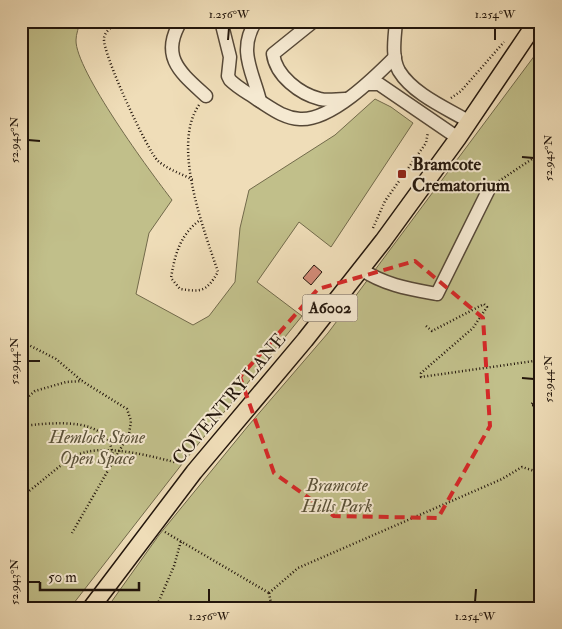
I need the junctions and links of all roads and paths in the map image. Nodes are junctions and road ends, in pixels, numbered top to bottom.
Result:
1 (118, 21) edge
2 (180, 21) edge
3 (219, 21) edge
4 (256, 21) edge
5 (314, 21) edge
6 (396, 21) edge
7 (537, 21) edge
8 (508, 37) dead end
9 (395, 57) junction
10 (368, 84) junction
11 (206, 96) joint
12 (347, 98) junction
13 (260, 101) junction
14 (441, 105) junction
15 (432, 120) junction
16 (468, 121) junction
17 (458, 138) junction
18 (541, 152) edge
19 (193, 180) junction
20 (488, 191) joint
21 (200, 220) junction
22 (370, 234) dead end
23 (361, 269) junction
24 (426, 326) dead end
25 (21, 341) edge
26 (541, 360) edge
27 (82, 381) junction
28 (541, 392) edge
29 (21, 402) edge
30 (541, 406) edge
31 (21, 426) edge
32 (113, 451) junction
33 (120, 451) junction
34 (113, 461) junction
35 (181, 471) dead end
36 (541, 473) edge
37 (21, 497) edge
38 (166, 532) dead end
39 (72, 533) dead end
40 (180, 541) junction
41 (269, 593) junction
42 (157, 607) edge
43 (91, 608) edge
44 (272, 608) edge

1 - 19 path
2 - 11 lane
3 - 13 lane
4 - 13 lane
5 - 12 lane
6 - 9 lane
7 - 16 main road, COVENTRY LANE / A6002
8 - 14 path
9 - 10 lane
9 - 14 lane
10 - 12 lane
10 - 15 lane
11 - 19 path
12 - 13 lane
14 - 16 lane
15 - 17 lane
15 - 22 path
16 - 17 main road, COVENTRY LANE / A6002
17 - 23 main road, COVENTRY LANE / A6002
18 - 20 path
19 - 21 path
20 - 23 lane
21 - 21 path
23 - 43 main road, COVENTRY LANE / A6002
24 - 26 path
25 - 27 path
27 - 29 path
27 - 33 path
28 - 30 path
31 - 32 path
32 - 33 path
32 - 34 path
32 - 37 path
33 - 34 path
33 - 35 path
34 - 39 path
36 - 41 path
38 - 40 path
40 - 41 path
40 - 42 path
41 - 44 path

